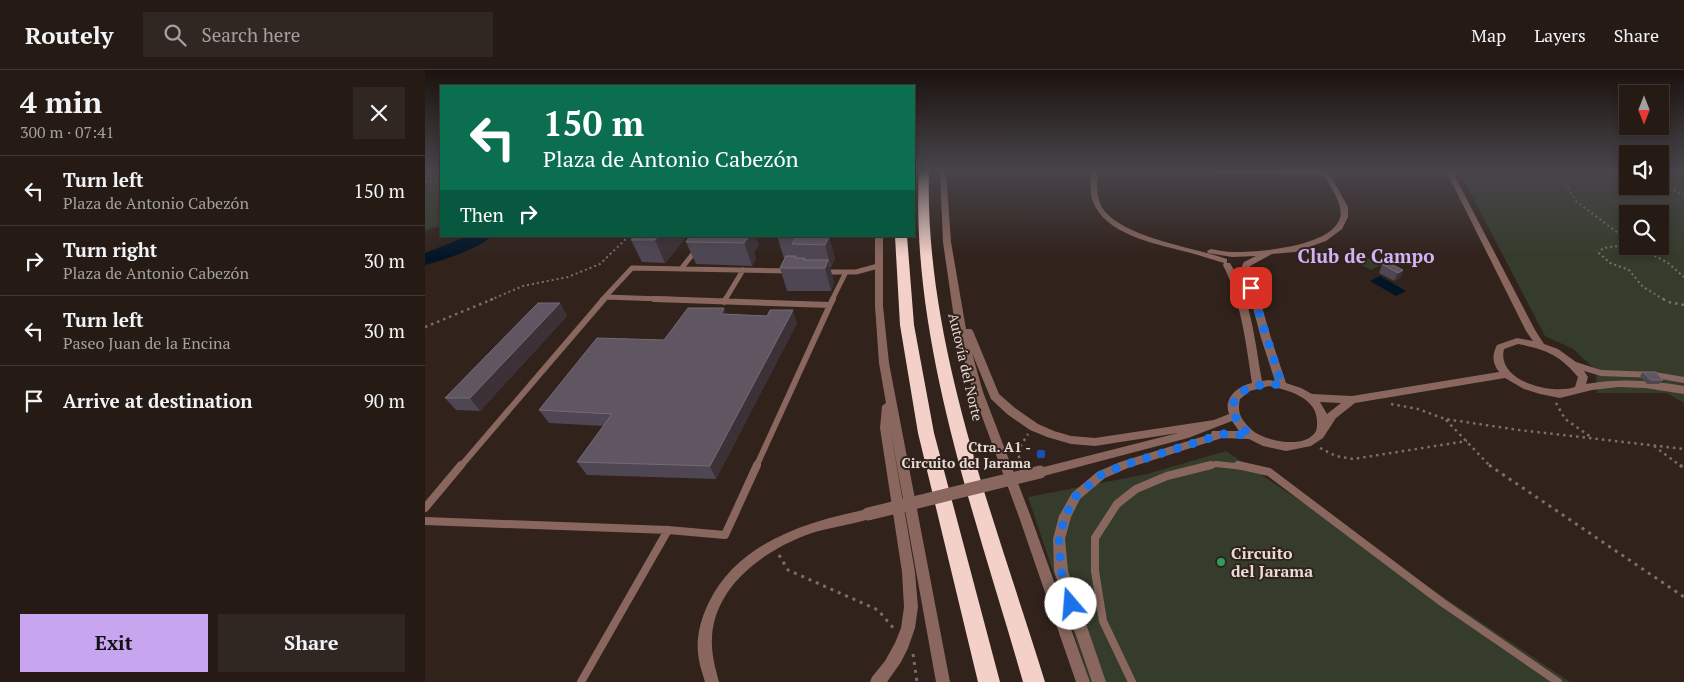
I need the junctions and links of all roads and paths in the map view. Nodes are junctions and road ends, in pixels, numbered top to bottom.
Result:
1 (923, 200) edge
2 (943, 200) edge
3 (1096, 200) edge
4 (1339, 200) edge
5 (1464, 200) edge
6 (1576, 200) edge
7 (1619, 234) edge
8 (628, 237) edge
9 (878, 237) edge
10 (901, 237) edge
11 (703, 242) edge
12 (1619, 245) edge
13 (1190, 249) junction
14 (1270, 252) junction
15 (1653, 255) edge
16 (1232, 256) junction
17 (1226, 263) junction
18 (1246, 265) junction
19 (878, 266) junction
20 (681, 269) junction
21 (743, 270) junction
22 (790, 271) edge
23 (818, 272) edge
24 (846, 272) junction
25 (1684, 277) edge
26 (954, 286) junction
27 (605, 297) junction
28 (724, 302) junction
29 (830, 305) junction
30 (1684, 305) edge
31 (425, 327) edge
32 (1540, 344) junction
33 (1574, 365) junction
34 (1507, 374) junction
35 (1684, 380) edge
36 (1257, 384) junction
37 (1282, 385) junction
38 (1579, 389) junction
39 (1684, 390) edge
40 (1555, 393) junction
41 (889, 395) junction
42 (1309, 398) junction
43 (1352, 400) junction
44 (1389, 404) dead end
45 (1234, 416) junction
46 (1445, 419) junction
47 (1212, 424) junction
48 (1034, 427) junction
49 (1322, 429) junction
50 (1188, 434) junction
51 (1223, 434) junction
52 (1250, 435) junction
53 (1592, 437) junction
54 (1311, 441) junction
55 (1467, 441) junction
56 (1653, 445) junction
57 (1684, 449) edge
58 (1023, 467) dead end
59 (1684, 468) edge
60 (425, 508) edge
61 (425, 521) edge
62 (668, 530) junction
63 (773, 545) junction
64 (1684, 597) edge
65 (903, 640) junction
66 (581, 682) edge
67 (712, 682) edge
68 (877, 682) edge
69 (917, 682) edge
70 (943, 682) edge
71 (989, 682) edge
72 (1034, 682) edge
73 (1083, 682) edge
74 (1099, 682) edge
75 (1132, 682) edge
76 (1557, 682) edge

1 - 72 highway, Autovía del Norte
2 - 26 street
3 - 13 street
4 - 14 street
5 - 32 street
6 - 7 path
8 - 31 path
9 - 19 street
10 - 71 highway
11 - 20 lane
12 - 30 path
13 - 16 street
13 - 17 street
14 - 16 street
14 - 18 street
15 - 25 path
16 - 17 street
16 - 18 street
17 - 18 street
17 - 36 street
18 - 37 street
19 - 24 lane
19 - 41 street
20 - 21 lane
20 - 27 lane
21 - 22 lane
21 - 28 lane
23 - 24 lane
24 - 29 lane
26 - 48 street
26 - 73 street
27 - 28 lane
27 - 60 lane
28 - 29 lane
29 - 62 lane
32 - 33 street
32 - 34 street
33 - 35 street
33 - 38 street
34 - 40 street
34 - 43 street
36 - 37 street
36 - 45 street
37 - 42 street
38 - 39 street
38 - 40 street
40 - 53 path
41 - 65 street
41 - 70 street
42 - 43 street
42 - 49 street
43 - 49 street
44 - 46 path
45 - 47 street
45 - 52 street
46 - 53 path
46 - 55 path
47 - 48 street
47 - 50 street
48 - 58 path
49 - 54 street
50 - 51 street
50 - 63 street, bridge
51 - 52 street
51 - 74 street
52 - 54 street
53 - 56 path
54 - 55 path
55 - 64 path
56 - 57 path
56 - 59 path
61 - 62 lane
62 - 66 lane
63 - 65 path
63 - 67 street
65 - 68 street
65 - 69 path
75 - 76 lane

